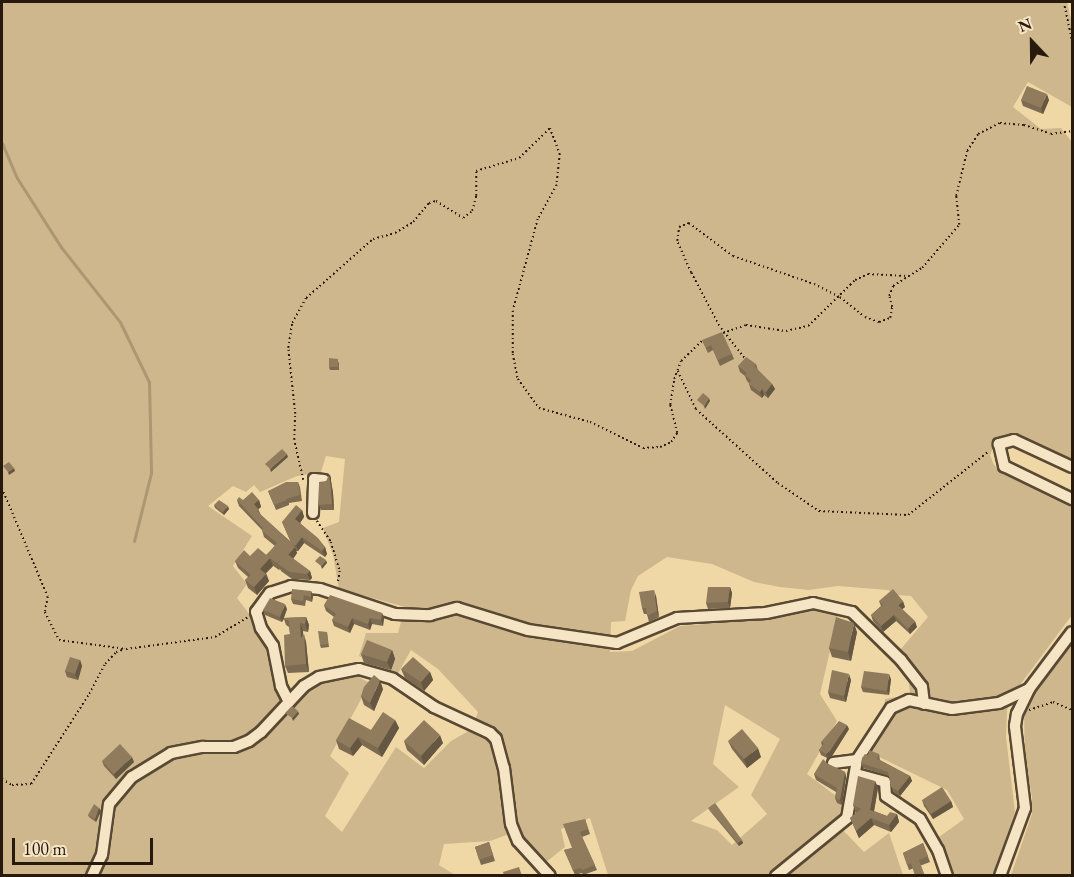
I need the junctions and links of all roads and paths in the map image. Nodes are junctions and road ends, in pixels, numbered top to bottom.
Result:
1 (1064, 2) edge
2 (1072, 39) edge
3 (1072, 131) edge
4 (907, 276) junction
5 (840, 297) junction
6 (726, 332) junction
7 (720, 334) edge
8 (705, 340) edge
9 (744, 358) edge
10 (678, 370) junction
11 (999, 444) junction
12 (1072, 467) edge
13 (324, 480) edge
14 (2, 488) edge
15 (305, 488) dead end
16 (1072, 499) edge
17 (313, 513) joint
18 (337, 597) junction
19 (256, 612) junction
20 (1072, 632) edge
21 (126, 649) junction
22 (1029, 689) junction
23 (288, 702) junction
24 (924, 705) junction
25 (1072, 710) edge
26 (1017, 714) junction
27 (857, 760) junction
28 (833, 763) dead end
29 (856, 774) junction
30 (2, 779) edge
31 (92, 876) edge
32 (550, 876) edge
33 (776, 876) edge
34 (947, 876) edge
35 (1000, 876) edge

1 - 2 path
3 - 4 path
4 - 5 path
4 - 5 path
5 - 6 path
5 - 6 path
6 - 7 path
6 - 9 path
8 - 10 path
10 - 11 path
10 - 15 path
11 - 12 street
11 - 16 street
13 - 17 street
14 - 21 path
17 - 18 path
18 - 19 street
18 - 24 street
19 - 21 path
19 - 23 street
20 - 22 street
21 - 30 path
22 - 24 street
22 - 26 street
23 - 31 street
23 - 32 street
24 - 27 street
25 - 26 path
26 - 35 street
27 - 28 street
27 - 29 street
29 - 33 street
29 - 34 street

